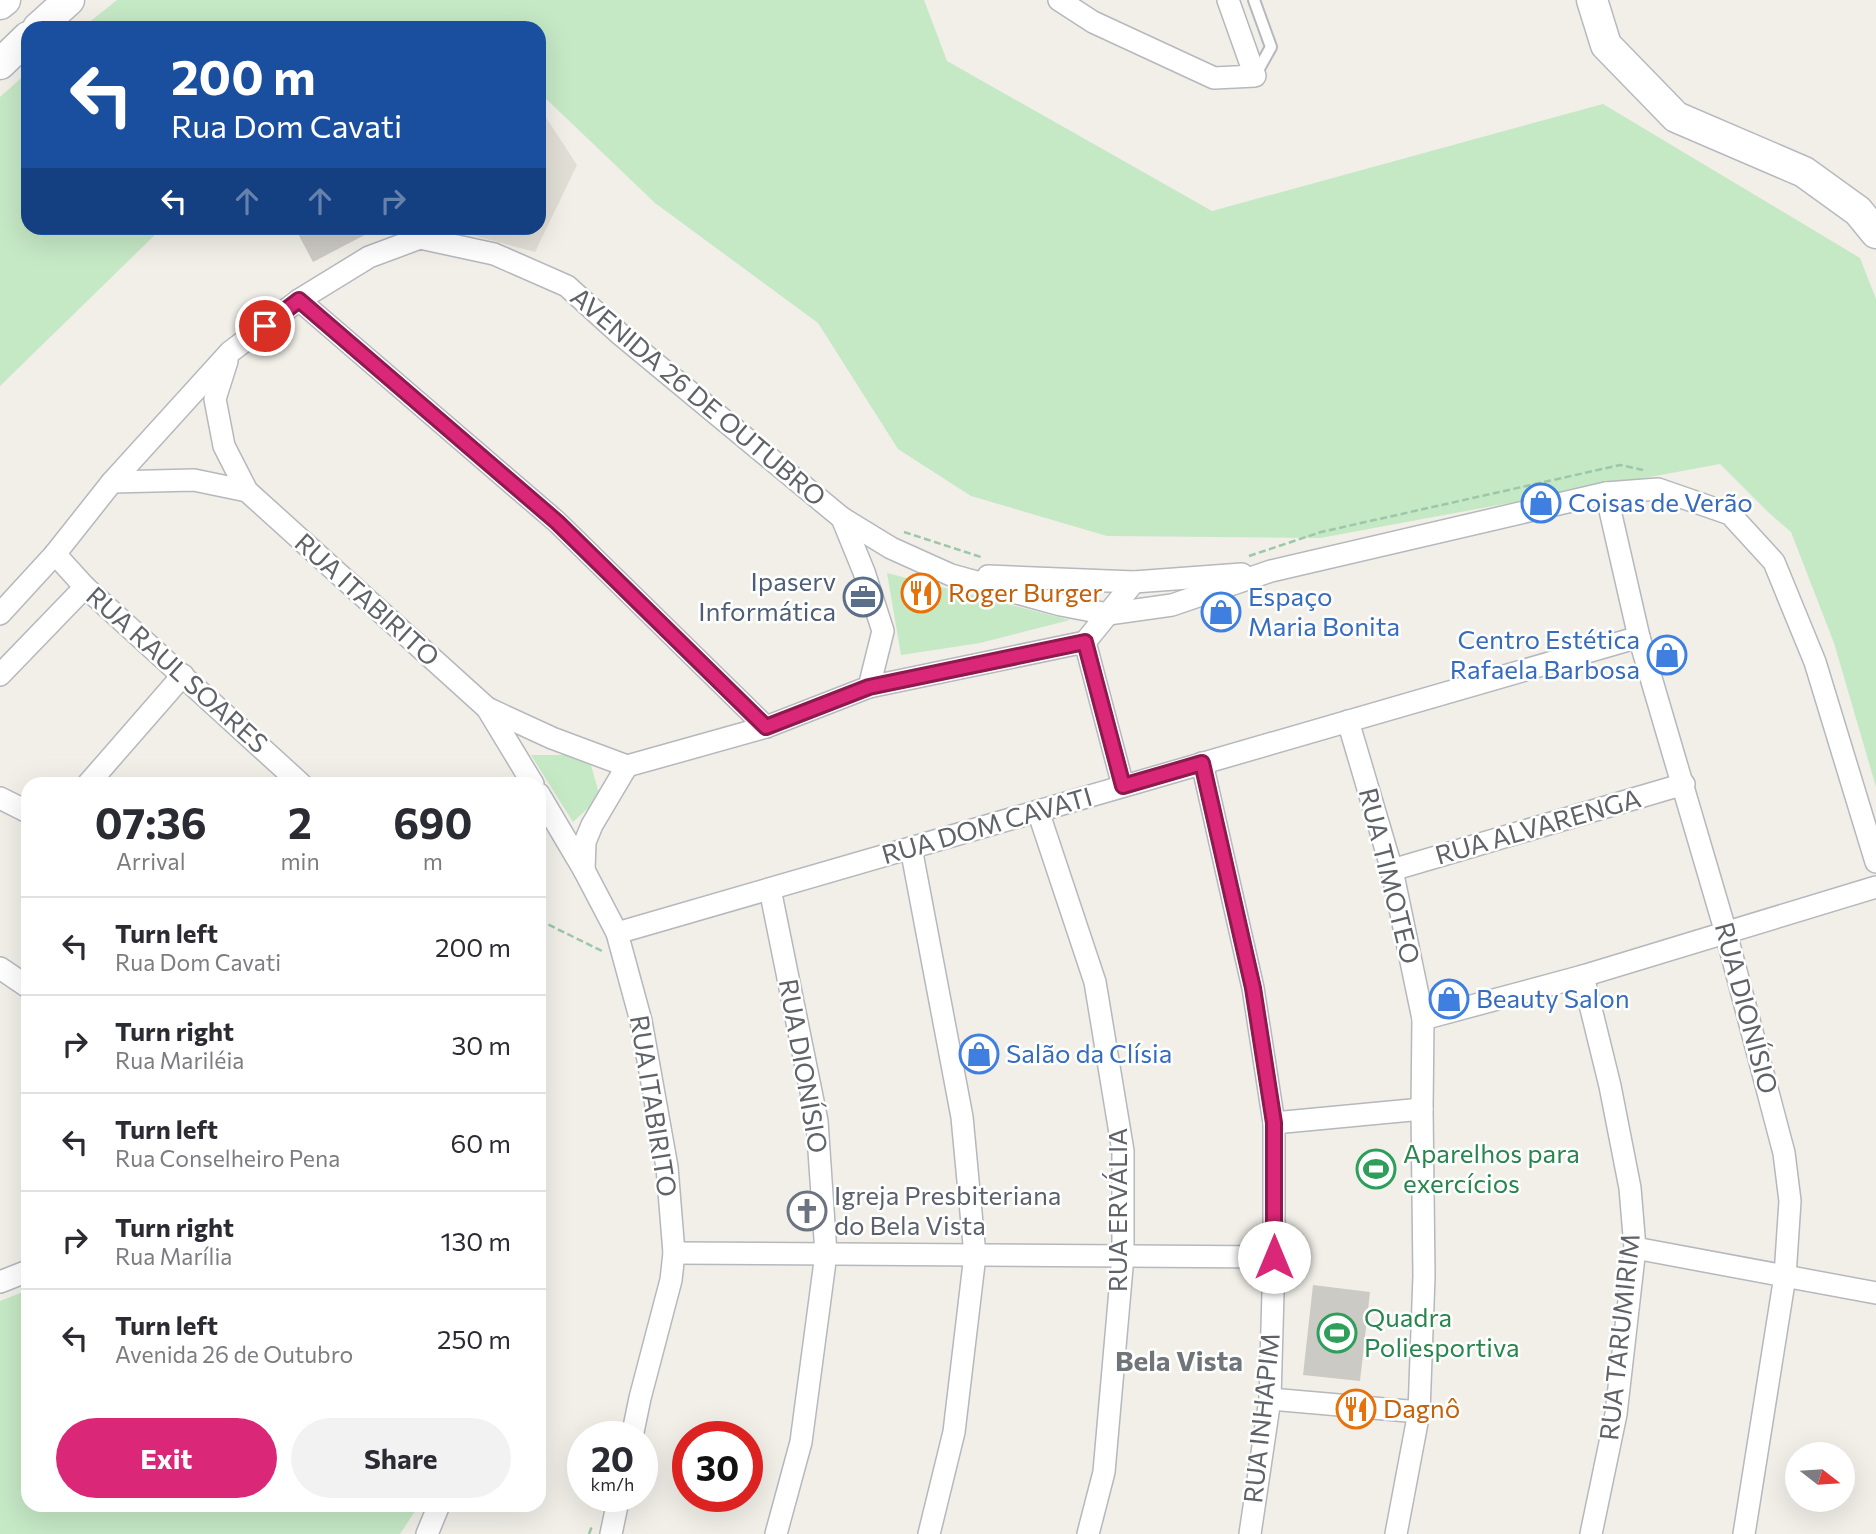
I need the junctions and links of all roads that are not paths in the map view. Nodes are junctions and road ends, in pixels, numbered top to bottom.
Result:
1 (5, 0) edge
2 (69, 0) edge
3 (1059, 0) edge
4 (1228, 0) edge
5 (1254, 0) edge
6 (1592, 0) edge
7 (0, 4) edge
8 (46, 21) edge
9 (21, 44) edge
10 (0, 64) edge
11 (1255, 76) junction
12 (1876, 233) edge
13 (299, 300) junction
14 (230, 352) junction
15 (112, 482) junction
16 (247, 491) junction
17 (1606, 493) junction
18 (842, 518) junction
19 (55, 554) junction
20 (1271, 571) junction
21 (951, 575) junction
22 (1134, 582) junction
23 (85, 587) junction
24 (0, 614) edge
25 (1108, 614) junction
26 (1639, 637) junction
27 (1085, 642) junction
28 (183, 675) junction
29 (0, 676) edge
30 (869, 687) junction
31 (488, 708) junction
32 (1348, 721) junction
33 (766, 727) junction
34 (1202, 763) junction
35 (627, 766) junction
36 (94, 777) edge
37 (293, 777) edge
38 (529, 777) edge
39 (1684, 784) junction
40 (1123, 786) junction
41 (0, 798) edge
42 (546, 806) edge
43 (21, 808) edge
44 (1038, 811) junction
45 (911, 848) junction
46 (1876, 862) edge
47 (584, 870) junction
48 (1392, 870) junction
49 (1876, 887) edge
50 (770, 889) junction
51 (1726, 933) junction
52 (608, 936) junction
53 (0, 968) edge
54 (1583, 976) junction
55 (21, 983) edge
56 (1423, 1019) junction
57 (1422, 1109) junction
58 (1274, 1123) junction
59 (1635, 1248) junction
60 (674, 1253) junction
61 (826, 1254) junction
62 (975, 1255) junction
63 (1122, 1256) junction
64 (1274, 1257) junction
65 (21, 1274) edge
66 (1785, 1276) junction
67 (0, 1282) edge
68 (1876, 1293) edge
69 (1270, 1399) junction
70 (1419, 1412) junction
71 (635, 1421) edge
72 (436, 1512) edge
73 (616, 1512) edge
74 (427, 1534) edge
75 (611, 1534) edge
76 (776, 1534) edge
77 (929, 1534) edge
78 (1088, 1534) edge
79 (1250, 1534) edge
80 (1396, 1534) edge
81 (1591, 1534) edge
82 (1744, 1534) edge

1 - 7 main road
2 - 8 main road
3 - 11 street
4 - 11 street
5 - 11 lane
6 - 12 main road
9 - 10 main road
13 - 14 street, AVENIDA 26 DE OUTUBRO
13 - 18 street, AVENIDA 26 DE OUTUBRO
13 - 33 street
14 - 15 street, AVENIDA 26 DE OUTUBRO
14 - 16 street, RUA ITABIRITO
15 - 16 street
15 - 19 street, AVENIDA 26 DE OUTUBRO
16 - 31 street, RUA ITABIRITO
17 - 20 street, AVENIDA 26 DE OUTUBRO
17 - 26 street, RUA DIONÍSIO
17 - 46 street, AVENIDA 26 DE OUTUBRO
18 - 21 street, AVENIDA 26 DE OUTUBRO
18 - 30 street
19 - 23 street, RUA RAUL SOARES
19 - 24 street, AVENIDA 26 DE OUTUBRO
20 - 22 street, AVENIDA 26 DE OUTUBRO
20 - 25 street, AVENIDA 26 DE OUTUBRO
21 - 22 street, AVENIDA 26 DE OUTUBRO
21 - 25 street, AVENIDA 26 DE OUTUBRO
22 - 25 street
23 - 28 street, RUA RAUL SOARES
23 - 29 street
25 - 27 street
26 - 32 street, RUA DOM CAVATI
26 - 39 street, RUA DIONÍSIO
27 - 30 street
27 - 40 street
28 - 36 street
28 - 37 street, RUA RAUL SOARES
30 - 33 street
31 - 35 street, RUA ITABIRITO
31 - 38 street, RUA ITABIRITO
32 - 34 street, RUA DOM CAVATI
32 - 48 street, RUA TIMOTEO
33 - 35 street
34 - 40 street, RUA DOM CAVATI
34 - 58 street, RUA INHAPIM
35 - 47 street
39 - 48 street, RUA ALVARENGA
39 - 51 street, RUA DIONÍSIO
40 - 44 street, RUA DOM CAVATI
41 - 43 street
42 - 47 street, RUA ITABIRITO
44 - 45 street, RUA DOM CAVATI
44 - 63 street, RUA ERVÁLIA
45 - 50 street, RUA DOM CAVATI
45 - 62 street
47 - 52 street, RUA ITABIRITO
48 - 56 street, RUA TIMOTEO
49 - 51 street
50 - 52 street, RUA DOM CAVATI
50 - 61 street, RUA DIONÍSIO
51 - 54 street
51 - 66 street, RUA DIONÍSIO
52 - 60 street, RUA ITABIRITO
53 - 55 street
54 - 56 street
54 - 59 street, RUA TARUMIRIM
56 - 57 street, RUA TIMOTEO
57 - 58 street
57 - 70 street, RUA TIMOTEO
58 - 64 street, RUA INHAPIM
59 - 66 street
59 - 81 street, RUA TARUMIRIM
60 - 61 street
60 - 71 street, RUA ITABIRITO
61 - 62 street
61 - 76 street, RUA DIONÍSIO
62 - 63 street
62 - 77 street
63 - 64 street
63 - 78 street, RUA ERVÁLIA
64 - 69 street, RUA INHAPIM
65 - 67 street
66 - 68 street
66 - 82 street, RUA DIONÍSIO
69 - 70 street
69 - 79 street, RUA INHAPIM
70 - 80 street, RUA TIMOTEO
72 - 74 street
73 - 75 street

